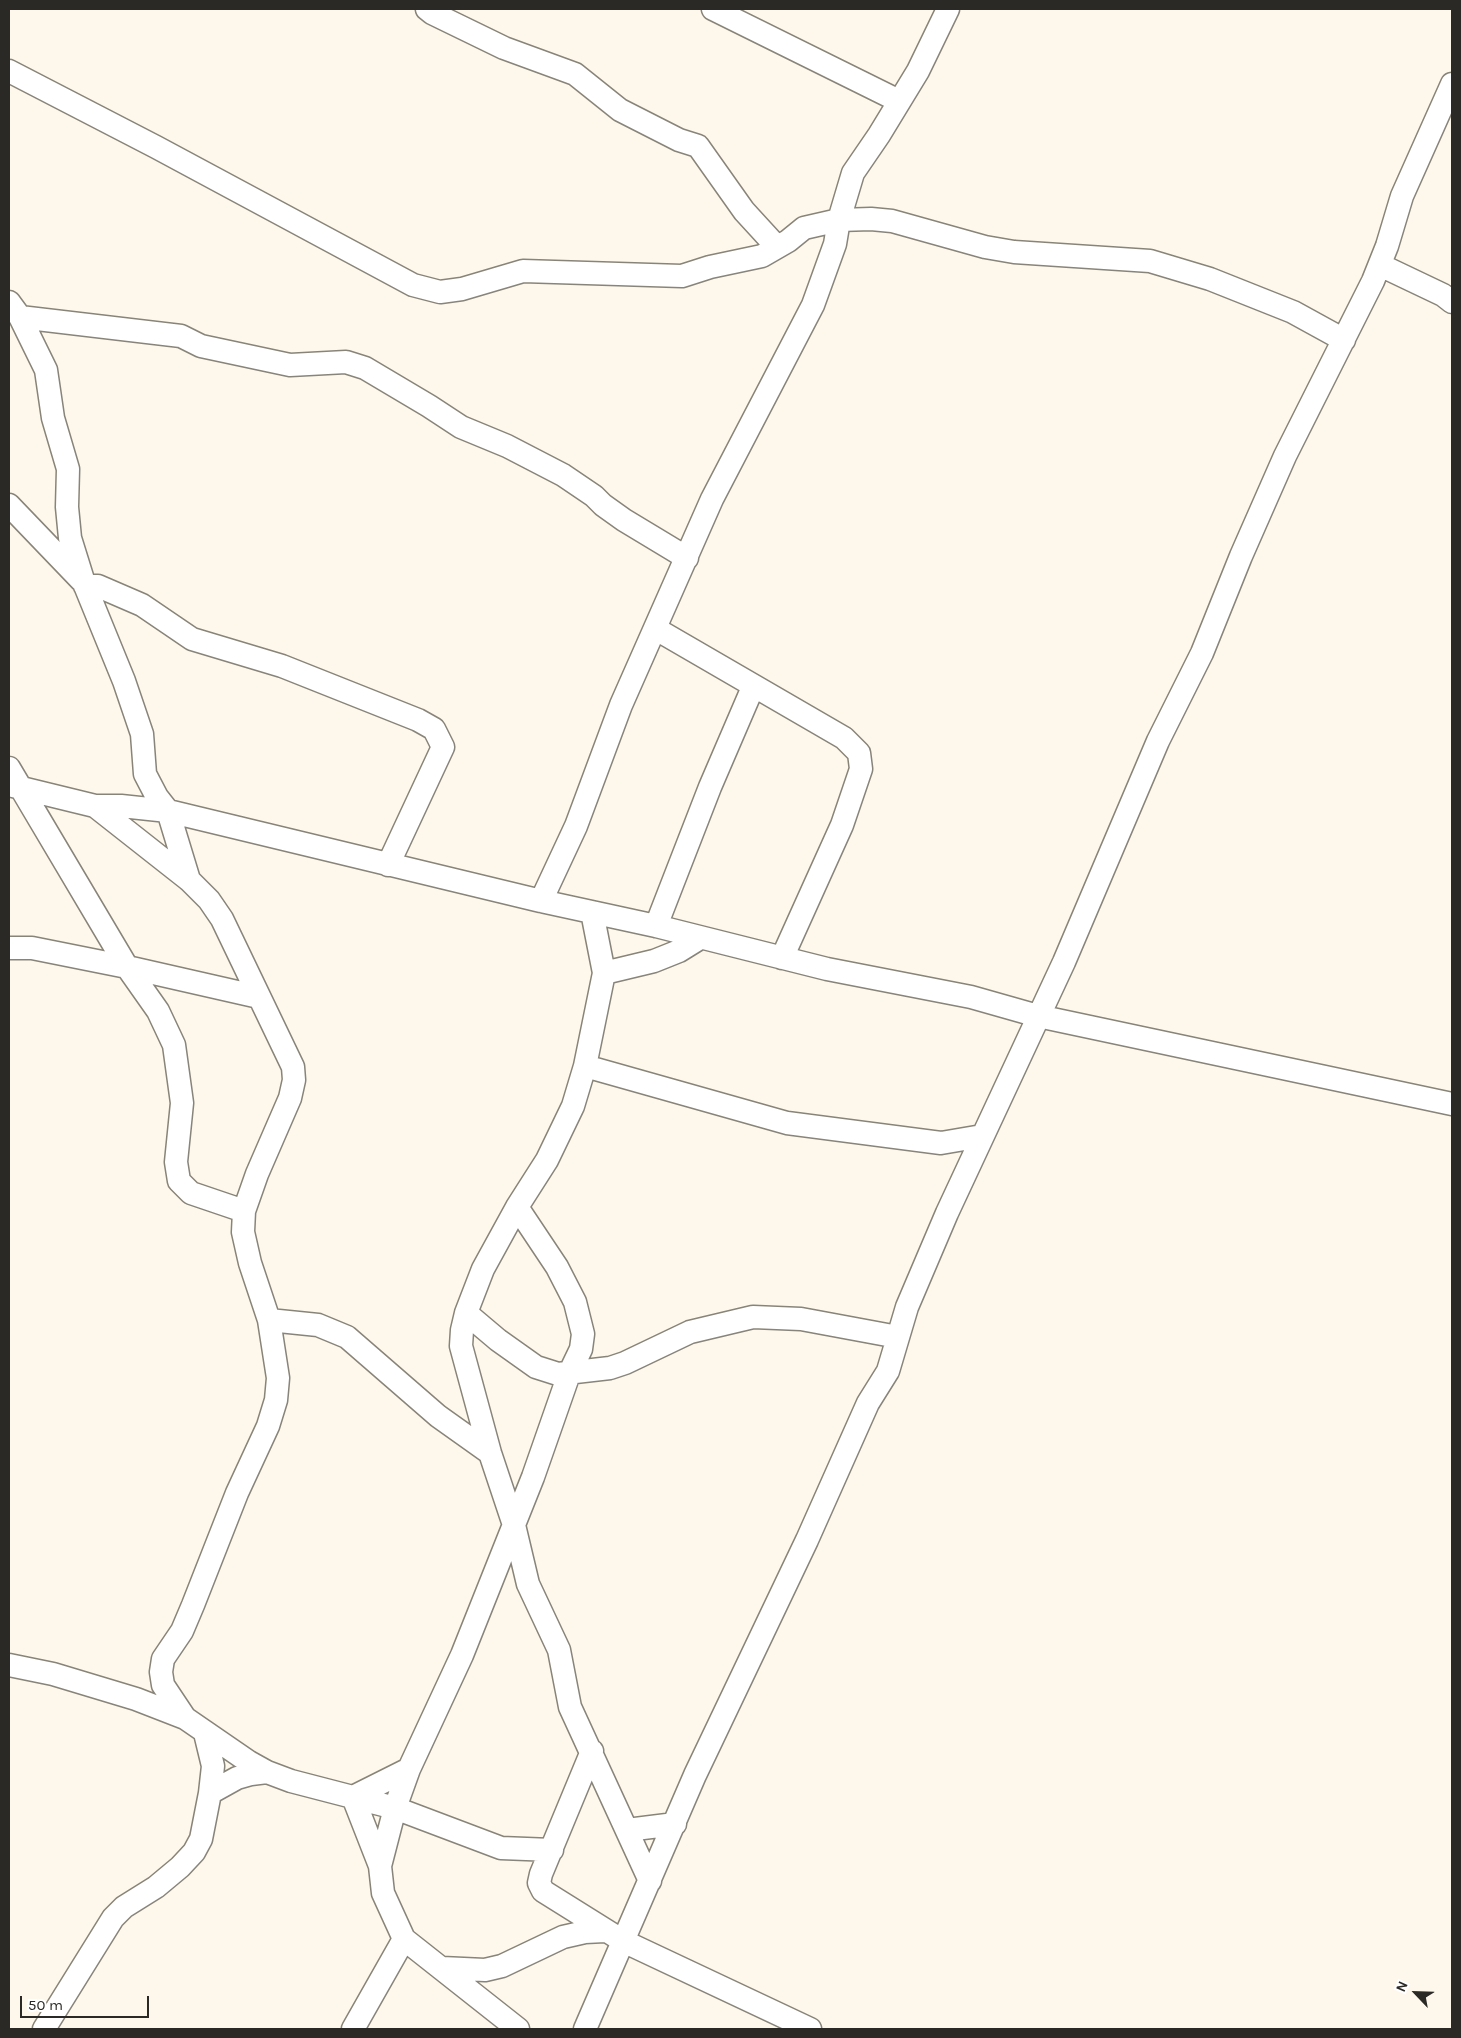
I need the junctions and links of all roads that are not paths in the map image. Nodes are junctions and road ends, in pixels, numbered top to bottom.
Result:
1 (427, 9) edge
2 (713, 9) edge
3 (948, 9) edge
4 (9, 71) edge
5 (1452, 84) edge
6 (899, 101) junction
7 (840, 220) junction
8 (777, 247) junction
9 (1380, 265) junction
10 (1452, 302) edge
11 (14, 310) edge
12 (1344, 340) junction
13 (9, 506) edge
14 (687, 558) junction
15 (85, 584) junction
16 (656, 629) junction
17 (753, 686) junction
18 (9, 768) edge
19 (15, 786) edge
20 (95, 806) junction
21 (168, 811) junction
22 (388, 865) junction
23 (189, 880) junction
24 (541, 902) junction
25 (592, 912) junction
26 (656, 926) junction
27 (700, 938) junction
28 (9, 948) edge
29 (782, 958) junction
30 (127, 967) junction
31 (604, 974) junction
32 (259, 998) junction
33 (1038, 1016) junction
34 (586, 1066) junction
35 (1452, 1104) edge
36 (982, 1136) junction
37 (517, 1206) junction
38 (244, 1211) junction
39 (466, 1313) junction
40 (269, 1320) junction
41 (898, 1338) junction
42 (569, 1374) junction
43 (490, 1453) junction
44 (514, 1525) junction
45 (9, 1665) edge
46 (185, 1718) junction
47 (205, 1733) junction
48 (592, 1751) junction
49 (409, 1769) junction
50 (267, 1772) junction
51 (210, 1793) junction
52 (353, 1797) junction
53 (395, 1808) junction
54 (675, 1824) junction
55 (627, 1830) junction
56 (552, 1850) junction
57 (380, 1866) junction
58 (650, 1881) junction
59 (614, 1936) junction
60 (404, 1939) junction
61 (442, 1968) junction
62 (44, 2029) edge
63 (353, 2029) edge
64 (518, 2029) edge
65 (585, 2029) edge
66 (810, 2029) edge

1 - 8 street
2 - 6 street
3 - 6 street
4 - 8 street
5 - 9 street
6 - 7 street
7 - 8 street
7 - 12 street
7 - 14 street
9 - 10 street
9 - 12 street
11 - 14 street
11 - 15 street
12 - 33 street
13 - 15 street
14 - 16 street
15 - 21 street
15 - 22 street
16 - 17 street
16 - 24 street
17 - 26 street
17 - 29 street
18 - 19 street
19 - 20 street
19 - 30 street
20 - 21 street
20 - 23 street
21 - 22 street
21 - 23 street
22 - 24 street
23 - 32 street
24 - 25 street
25 - 26 street
25 - 31 street
26 - 27 street
27 - 29 street
27 - 31 street
28 - 30 street
29 - 33 street
30 - 32 street
30 - 38 street
31 - 34 street
32 - 38 street
33 - 35 street
33 - 36 street
34 - 36 street
34 - 37 street
36 - 41 street
37 - 39 street
37 - 42 street
38 - 40 street
39 - 42 street
39 - 43 street
40 - 43 street
40 - 46 street
41 - 42 street
41 - 54 street
42 - 44 street
43 - 44 street
44 - 48 street
44 - 49 street
45 - 46 street
46 - 47 street
47 - 50 street
47 - 51 street
48 - 55 street
48 - 56 street
49 - 52 street
49 - 53 street
50 - 51 street
50 - 52 street
51 - 62 street
52 - 53 street
52 - 57 street
53 - 56 street
53 - 57 street
54 - 55 street
54 - 58 street
55 - 58 street
56 - 59 street
57 - 60 street
58 - 59 street
59 - 61 street
59 - 65 street
59 - 66 street
60 - 61 street
60 - 63 street
61 - 64 street

